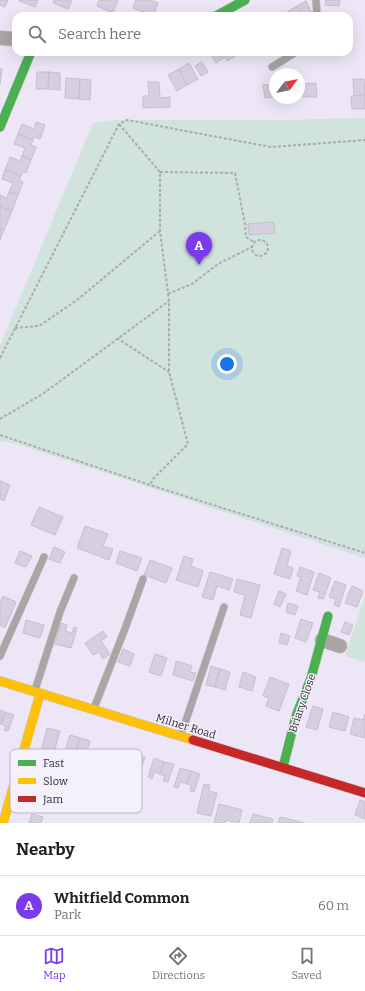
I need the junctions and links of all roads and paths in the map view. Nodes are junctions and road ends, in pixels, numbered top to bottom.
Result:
1 (245, 0) edge
2 (316, 0) edge
3 (223, 12) edge
4 (317, 12) edge
5 (0, 38) edge
6 (12, 39) edge
7 (29, 56) edge
8 (290, 56) edge
9 (272, 67) dead end
10 (1, 122) edge
11 (119, 124) junction
12 (365, 140) edge
13 (160, 172) junction
14 (160, 231) junction
15 (254, 242) junction
16 (252, 247) junction
17 (168, 294) junction
18 (169, 301) junction
19 (16, 328) junction
20 (117, 338) junction
21 (0, 358) edge
22 (169, 372) junction
23 (0, 419) edge
24 (0, 435) edge
25 (150, 485) junction
26 (365, 553) edge
27 (44, 556) dead end
28 (74, 578) dead end
29 (143, 579) dead end
30 (224, 607) dead end
31 (328, 616) dead end
32 (322, 640) junction
33 (340, 646) dead end
34 (0, 656) edge
35 (0, 681) edge
36 (37, 693) junction
37 (93, 710) junction
38 (180, 737) junction
39 (22, 749) edge
40 (282, 767) junction
41 (365, 793) edge
42 (10, 796) edge
43 (3, 823) edge

1 - 3 street
2 - 4 lane
5 - 6 street
7 - 10 street
8 - 9 lane
11 - 12 path
11 - 13 path
11 - 19 path
13 - 14 path
13 - 15 path
14 - 17 path
14 - 19 path
15 - 16 path
15 - 16 path
16 - 17 path
17 - 18 path
18 - 20 path
18 - 22 path
19 - 21 path
20 - 22 path
20 - 23 path
22 - 25 path
24 - 25 path
25 - 26 path
27 - 34 lane
28 - 36 lane
29 - 37 lane
30 - 38 lane
31 - 32 street, Briary Close
32 - 33 street
32 - 40 street, Briary Close
35 - 36 street, Milner Road
36 - 37 street, Milner Road
36 - 39 street
37 - 38 street, Milner Road
38 - 40 street, Milner Road
40 - 41 street, Milner Road
42 - 43 street

